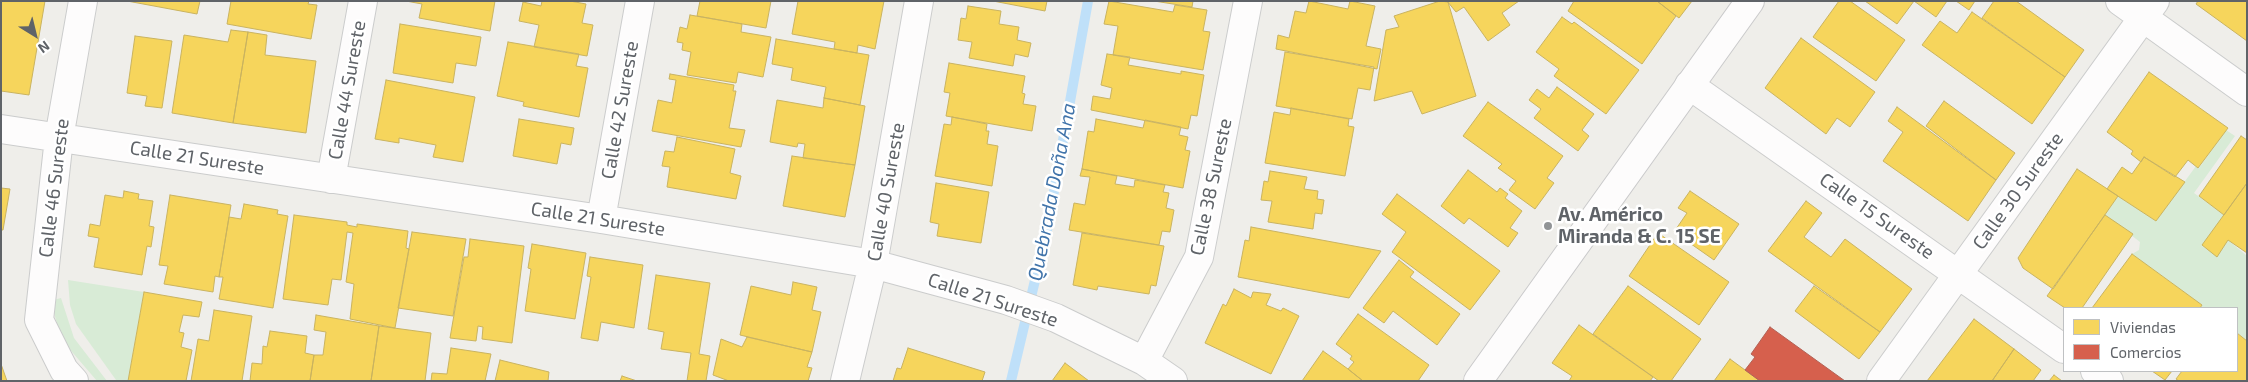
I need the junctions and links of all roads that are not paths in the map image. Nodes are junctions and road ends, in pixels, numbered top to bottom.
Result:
1 (83, 1) edge
2 (363, 1) edge
3 (640, 1) edge
4 (919, 1) edge
5 (1248, 1) edge
6 (1750, 1) edge
7 (2120, 1) edge
8 (2149, 10) edge
9 (1689, 85) junction
10 (2247, 92) edge
11 (1, 129) edge
12 (59, 138) junction
13 (331, 179) junction
14 (601, 218) junction
15 (873, 264) junction
16 (1959, 273) junction
17 (2063, 348) edge
18 (1144, 361) junction
19 (2096, 372) edge
20 (69, 375) edge
21 (845, 381) edge
22 (1173, 381) edge
23 (1478, 381) edge
24 (1881, 381) edge
25 (2109, 381) edge

1 - 12 street, Calle 46 Sureste
2 - 13 street, Calle 44 Sureste
3 - 14 street, Calle 42 Sureste
4 - 15 street, Calle 40 Sureste
5 - 18 street, Calle 38 Sureste
6 - 9 street
7 - 8 street
8 - 10 street
8 - 16 street, Calle 30 Sureste
9 - 16 street, Calle 15 Sureste
9 - 23 street
11 - 12 street, Calle 21 Sureste
12 - 13 street, Calle 21 Sureste
12 - 20 street, Calle 46 Sureste
13 - 14 street, Calle 21 Sureste
14 - 15 street, Calle 21 Sureste
15 - 18 street, Calle 21 Sureste
15 - 21 street, Calle 40 Sureste
16 - 17 street, Calle 15 Sureste
16 - 24 street, Calle 30 Sureste
18 - 22 street, Calle 21 Sureste
19 - 25 street

